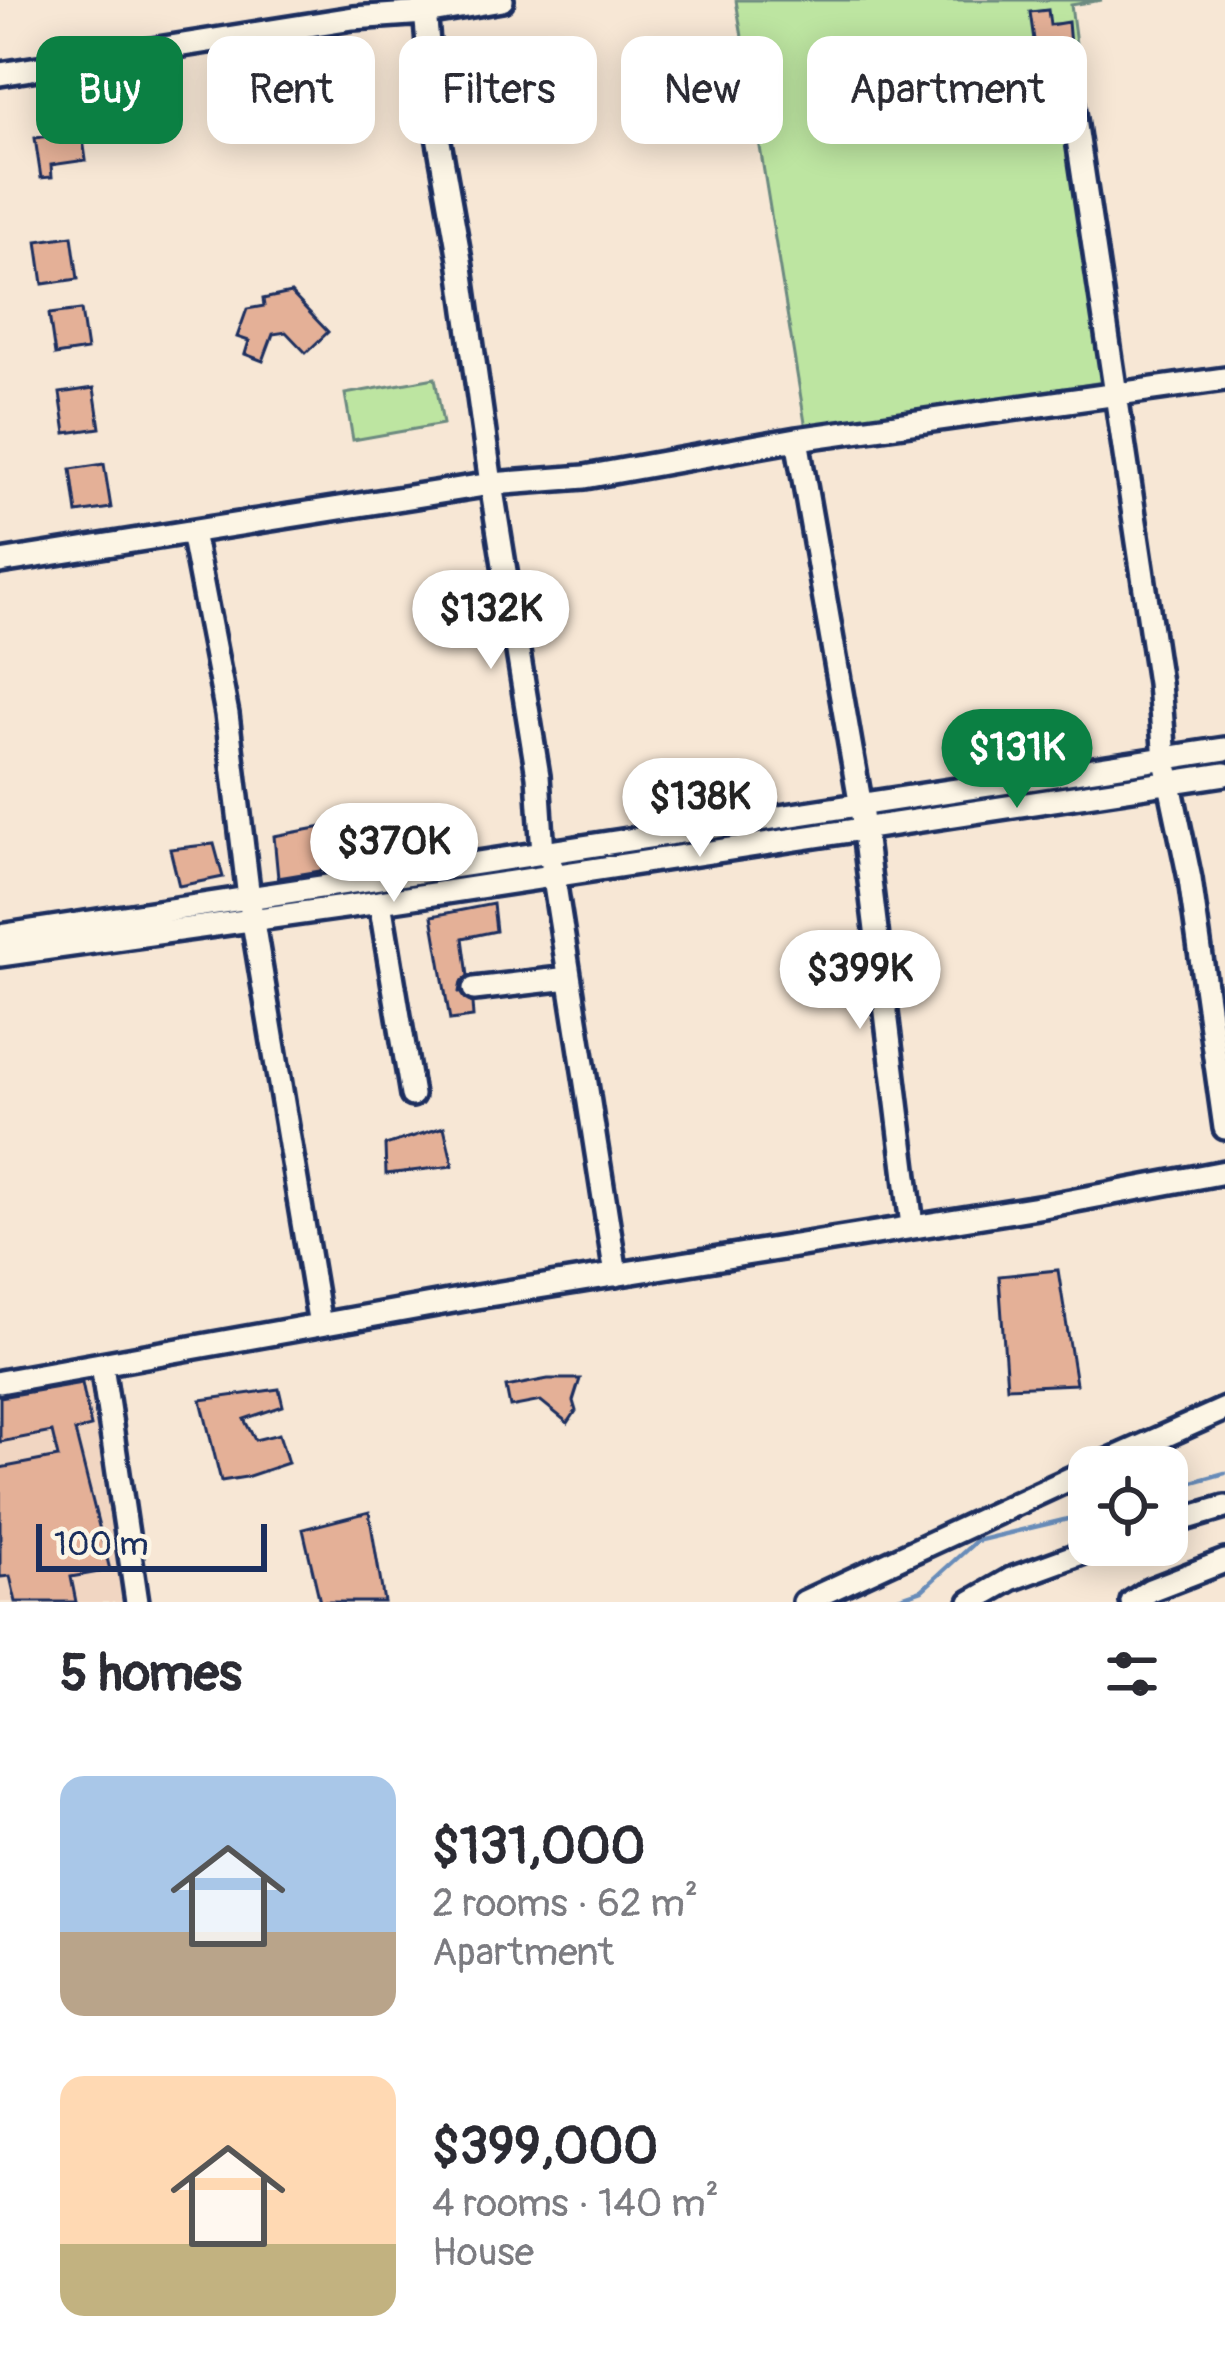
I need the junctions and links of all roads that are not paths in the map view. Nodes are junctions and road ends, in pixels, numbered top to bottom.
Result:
1 (502, 0) edge
2 (425, 6) edge
3 (352, 9) edge
4 (0, 74) edge
5 (1078, 144) edge
6 (1225, 379) edge
7 (1115, 396) junction
8 (797, 440) junction
9 (490, 484) junction
10 (192, 532) junction
11 (0, 562) edge
12 (1225, 749) edge
13 (1167, 771) junction
14 (1225, 774) edge
15 (861, 807) junction
16 (864, 830) junction
17 (549, 861) junction
18 (380, 902) junction
19 (251, 909) junction
20 (0, 936) edge
21 (0, 955) edge
22 (569, 978) junction
23 (474, 989) dead end
24 (412, 1095) dead end
25 (1225, 1128) edge
26 (1225, 1172) edge
27 (912, 1226) junction
28 (616, 1275) junction
29 (320, 1325) junction
30 (101, 1366) junction
31 (0, 1382) edge
32 (1225, 1409) edge
33 (1142, 1446) edge
34 (1068, 1479) edge
35 (1225, 1507) edge
36 (1188, 1518) edge
37 (1068, 1559) edge
38 (1225, 1561) edge
39 (137, 1602) edge
40 (804, 1602) edge
41 (971, 1602) edge
42 (1132, 1602) edge

1 - 2 street
2 - 3 street
2 - 9 street
3 - 4 street
5 - 7 street
6 - 7 street
7 - 8 street
7 - 13 street
8 - 9 street
8 - 15 street
9 - 10 street
9 - 17 street
10 - 11 street
10 - 19 street
12 - 13 street
13 - 14 street
13 - 15 street
13 - 16 street
13 - 25 street
15 - 16 street
15 - 17 street
16 - 17 street
16 - 27 street
17 - 18 street
17 - 19 street
17 - 22 street
18 - 19 street
18 - 24 street
19 - 20 street
19 - 21 street
19 - 29 street
22 - 23 street
22 - 28 street
26 - 27 street
27 - 28 street
28 - 29 street
29 - 30 street
30 - 31 street
30 - 39 street
32 - 33 street
34 - 40 street
35 - 36 street
37 - 41 street
38 - 42 street

